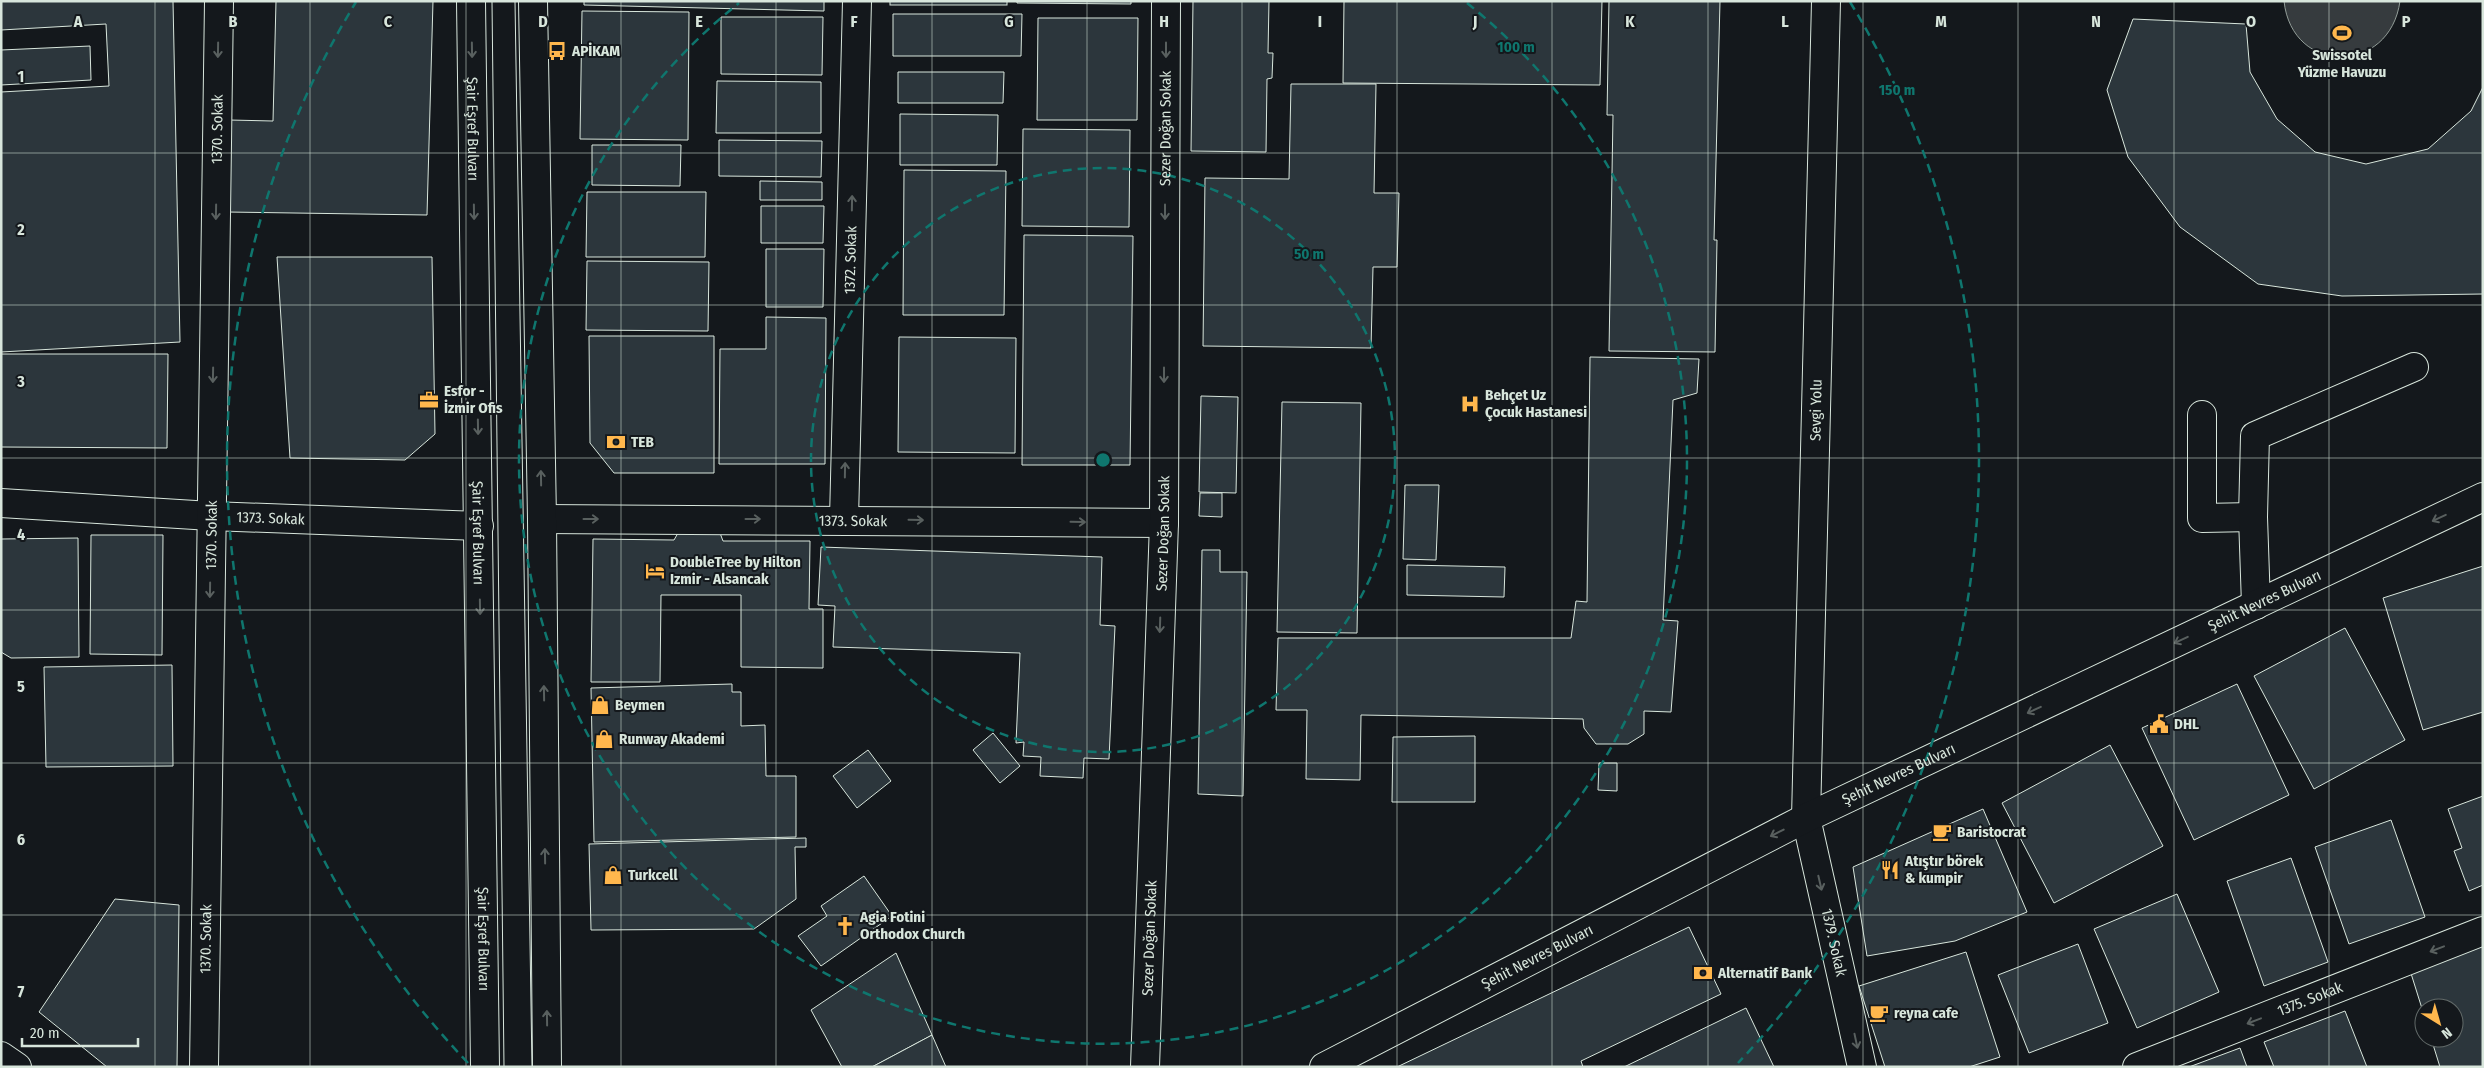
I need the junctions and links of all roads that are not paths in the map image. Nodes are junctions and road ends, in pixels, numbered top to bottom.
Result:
1 (218, 1) edge
2 (471, 1) edge
3 (533, 1) edge
4 (857, 1) edge
5 (1166, 1) edge
6 (1826, 1) edge
7 (2414, 367) dead end
8 (2202, 415) dead end
9 (2483, 498) edge
10 (1, 503) edge
11 (212, 516) junction
12 (2253, 517) junction
13 (542, 519) junction
14 (844, 519) junction
15 (1164, 523) junction
16 (479, 526) junction
17 (2256, 605) junction
18 (1806, 818) junction
19 (2483, 931) edge
20 (1, 1056) edge
21 (16, 1067) edge
22 (204, 1067) edge
23 (485, 1067) edge
24 (547, 1067) edge
25 (1145, 1067) edge
26 (1324, 1067) edge
27 (1862, 1067) edge
28 (2137, 1067) edge

1 -> 11 street, 1370. Sokak
2 -> 16 street, Şair Eşref Bulvarı
13 -> 3 street
14 -> 4 street, 1372. Sokak
5 -> 15 street, Sezer Doğan Sokak
6 - 18 street, Sevgi Yolu
7 - 12 street
8 - 12 street
9 -> 17 street, Şehit Nevres Bulvarı
10 - 11 street, 1373. Sokak
11 - 16 street, 1373. Sokak
11 -> 22 street, 1370. Sokak
12 - 17 street
13 -> 14 street, 1373. Sokak
24 -> 13 street
14 -> 15 street, 1373. Sokak
15 -> 25 street, Sezer Doğan Sokak
16 -> 23 street, Şair Eşref Bulvarı
17 -> 18 street, Şehit Nevres Bulvarı
18 -> 26 street, Şehit Nevres Bulvarı
18 -> 27 street, 1379. Sokak
19 -> 28 street, 1375. Sokak
20 - 21 street

